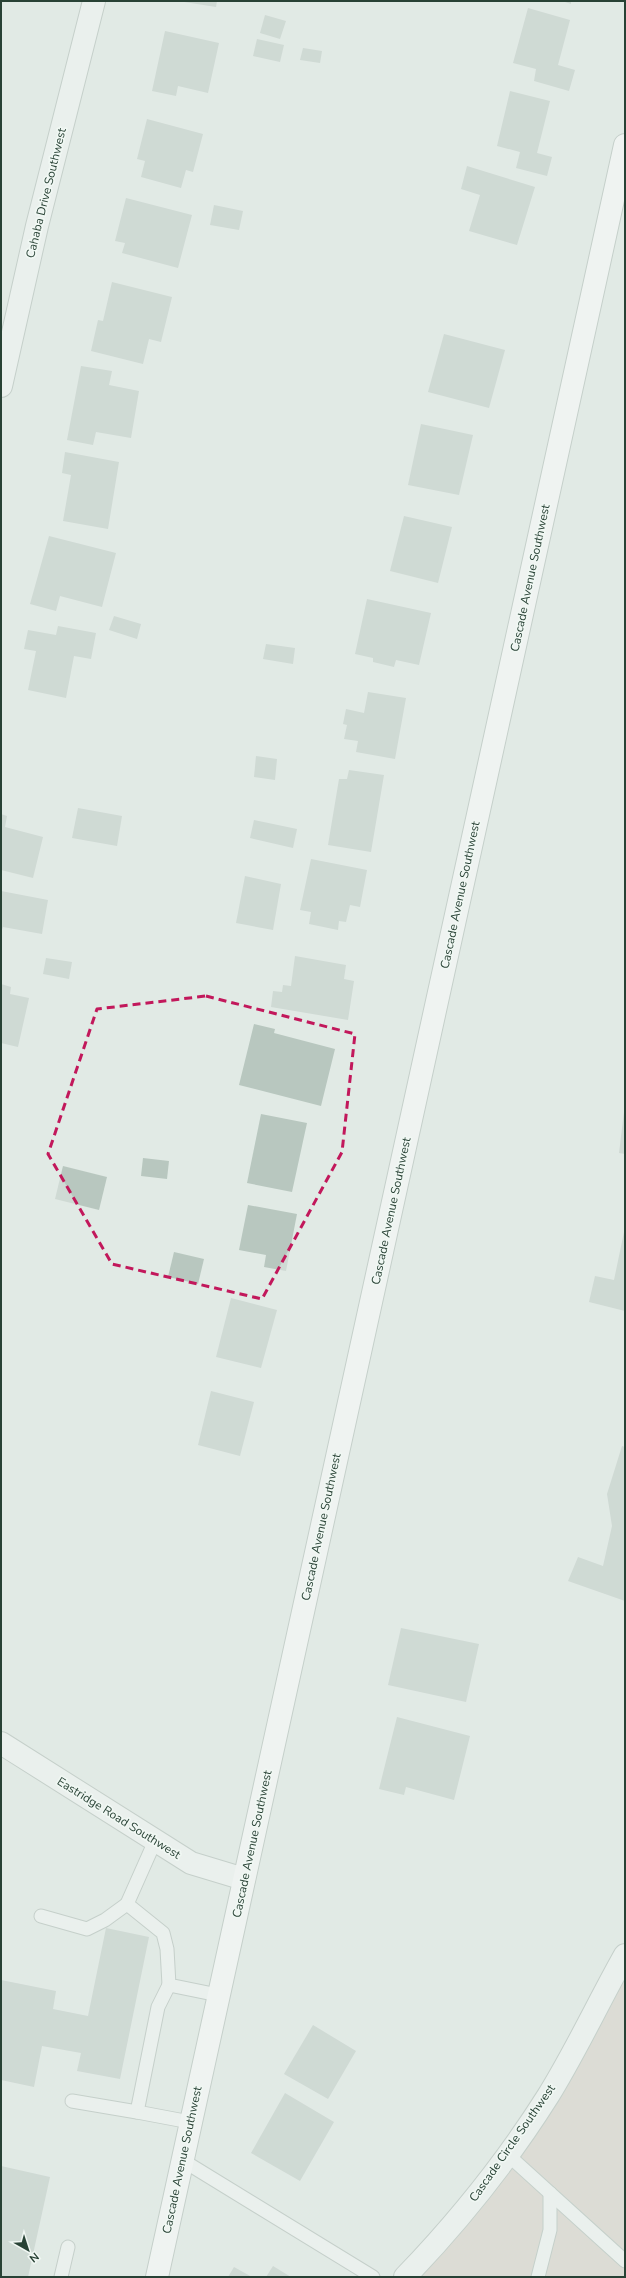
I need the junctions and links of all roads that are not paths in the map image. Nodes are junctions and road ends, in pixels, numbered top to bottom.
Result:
1 (94, 1) edge
2 (625, 145) edge
3 (1, 386) edge
4 (1, 1743) edge
5 (155, 1841) junction
6 (244, 1880) junction
7 (127, 1904) junction
8 (41, 1916) dead end
9 (625, 1955) edge
10 (169, 1985) junction
11 (218, 1995) junction
12 (72, 2101) dead end
13 (137, 2112) junction
14 (190, 2122) junction
15 (507, 2154) junction
16 (182, 2160) junction
17 (550, 2193) junction
18 (68, 2248) dead end
19 (625, 2261) edge
20 (61, 2277) edge
21 (156, 2277) edge
22 (373, 2277) edge
23 (405, 2277) edge
24 (538, 2277) edge

1 - 3 street, Cahaba Drive Southwest
2 - 6 main road, Cascade Avenue Southwest
4 - 5 street, Eastridge Road Southwest
5 - 6 street, Eastridge Road Southwest
5 - 7 lane
6 - 11 main road, Cascade Avenue Southwest
7 - 8 lane
7 - 10 lane
9 - 15 street, Cascade Circle Southwest
10 - 11 lane
10 - 13 lane
11 - 14 main road, Cascade Avenue Southwest
12 - 13 lane
13 - 14 lane
14 - 16 main road, Cascade Avenue Southwest
15 - 17 lane
15 - 23 street, Cascade Circle Southwest
16 - 21 main road, Cascade Avenue Southwest
16 - 22 lane
17 - 19 lane
17 - 24 lane
18 - 20 lane

